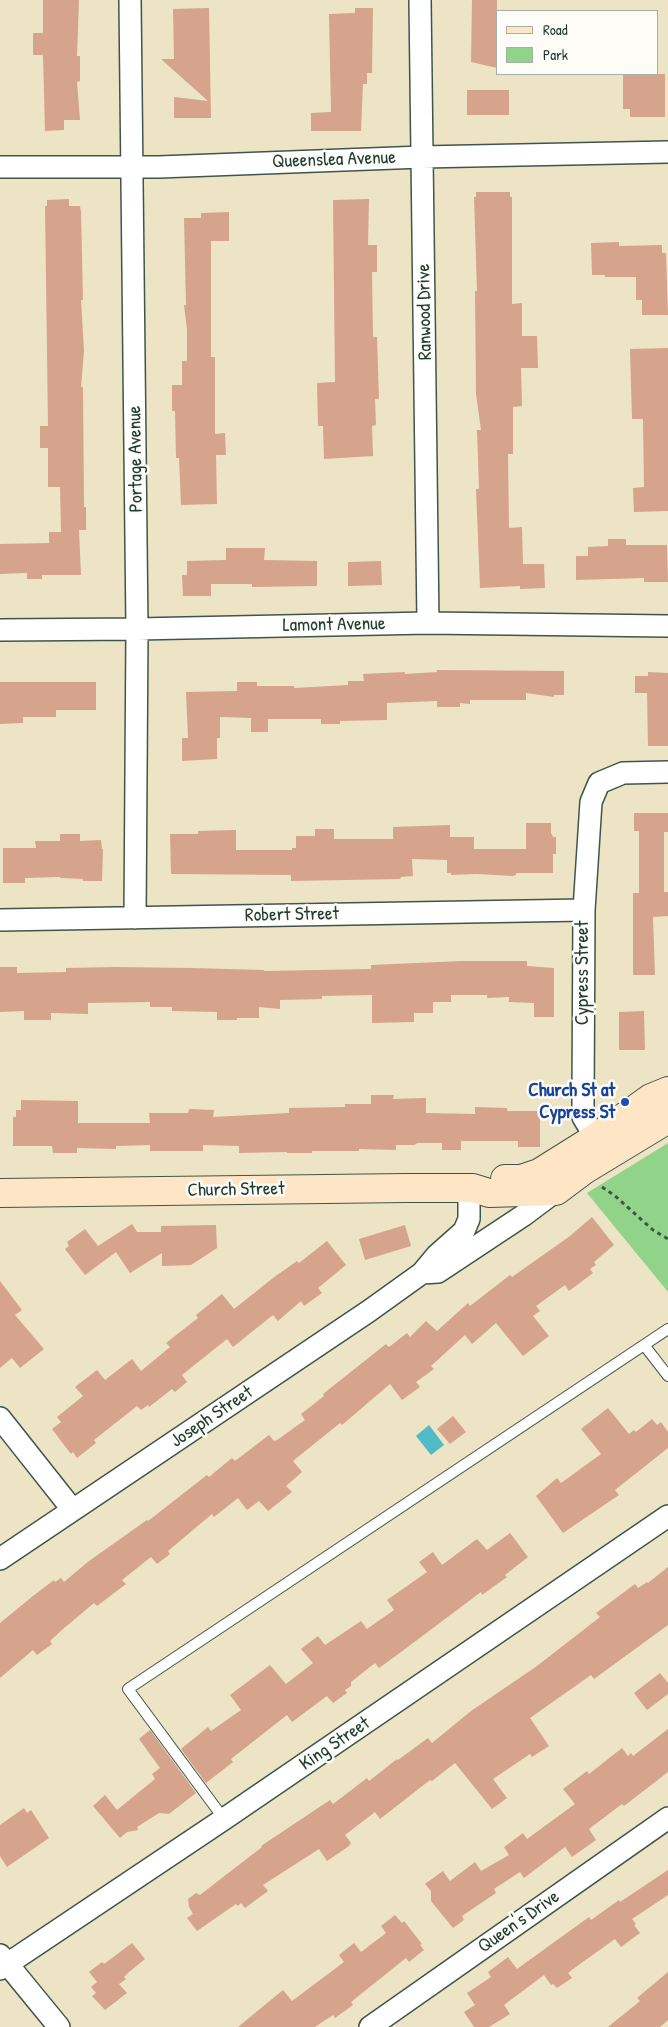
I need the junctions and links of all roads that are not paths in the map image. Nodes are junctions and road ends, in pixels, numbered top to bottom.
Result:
1 (130, 0) edge
2 (420, 0) edge
3 (668, 152) edge
4 (422, 157) junction
5 (0, 167) edge
6 (133, 167) junction
7 (428, 623) junction
8 (668, 626) edge
9 (138, 629) junction
10 (0, 630) edge
11 (668, 772) edge
12 (584, 910) junction
13 (135, 918) junction
14 (0, 920) edge
15 (668, 1091) edge
16 (668, 1119) edge
17 (601, 1147) junction
18 (471, 1188) junction
19 (556, 1190) junction
20 (0, 1193) edge
21 (422, 1273) junction
22 (668, 1329) edge
23 (644, 1345) junction
24 (668, 1376) edge
25 (0, 1418) edge
26 (72, 1509) junction
27 (668, 1516) edge
28 (0, 1559) edge
29 (668, 1818) edge
30 (224, 1819) junction
31 (3, 1963) edge
32 (59, 2027) edge
33 (370, 2027) edge

1 - 6 street, Portage Avenue
2 - 4 street, Ranwood Drive
3 - 4 street, Queenslea Avenue
4 - 6 street, Queenslea Avenue
4 - 7 street, Ranwood Drive
5 - 6 street, Queenslea Avenue
6 - 9 street, Portage Avenue
7 - 8 street, Lamont Avenue
7 - 9 street, Lamont Avenue
9 - 10 street, Lamont Avenue
9 - 13 street, Portage Avenue
11 - 12 street, Cypress Street
12 - 13 street, Robert Street
12 - 17 street, Cypress Street
13 - 14 street, Robert Street
15 - 17 street, Church Street
16 - 17 street, Church Street
17 - 18 street, Church Street
17 - 19 street, Church Street
18 - 19 street, Church Street
18 - 20 street, Church Street
18 - 21 street, Joseph Street
19 - 21 street, Joseph Street
21 - 26 street, Joseph Street
22 - 23 lane
23 - 24 lane
23 - 30 lane
25 - 26 street
26 - 28 street, Joseph Street
27 - 30 street, King Street
29 - 33 street, Queen's Drive
30 - 31 street, King Street
31 - 32 street

